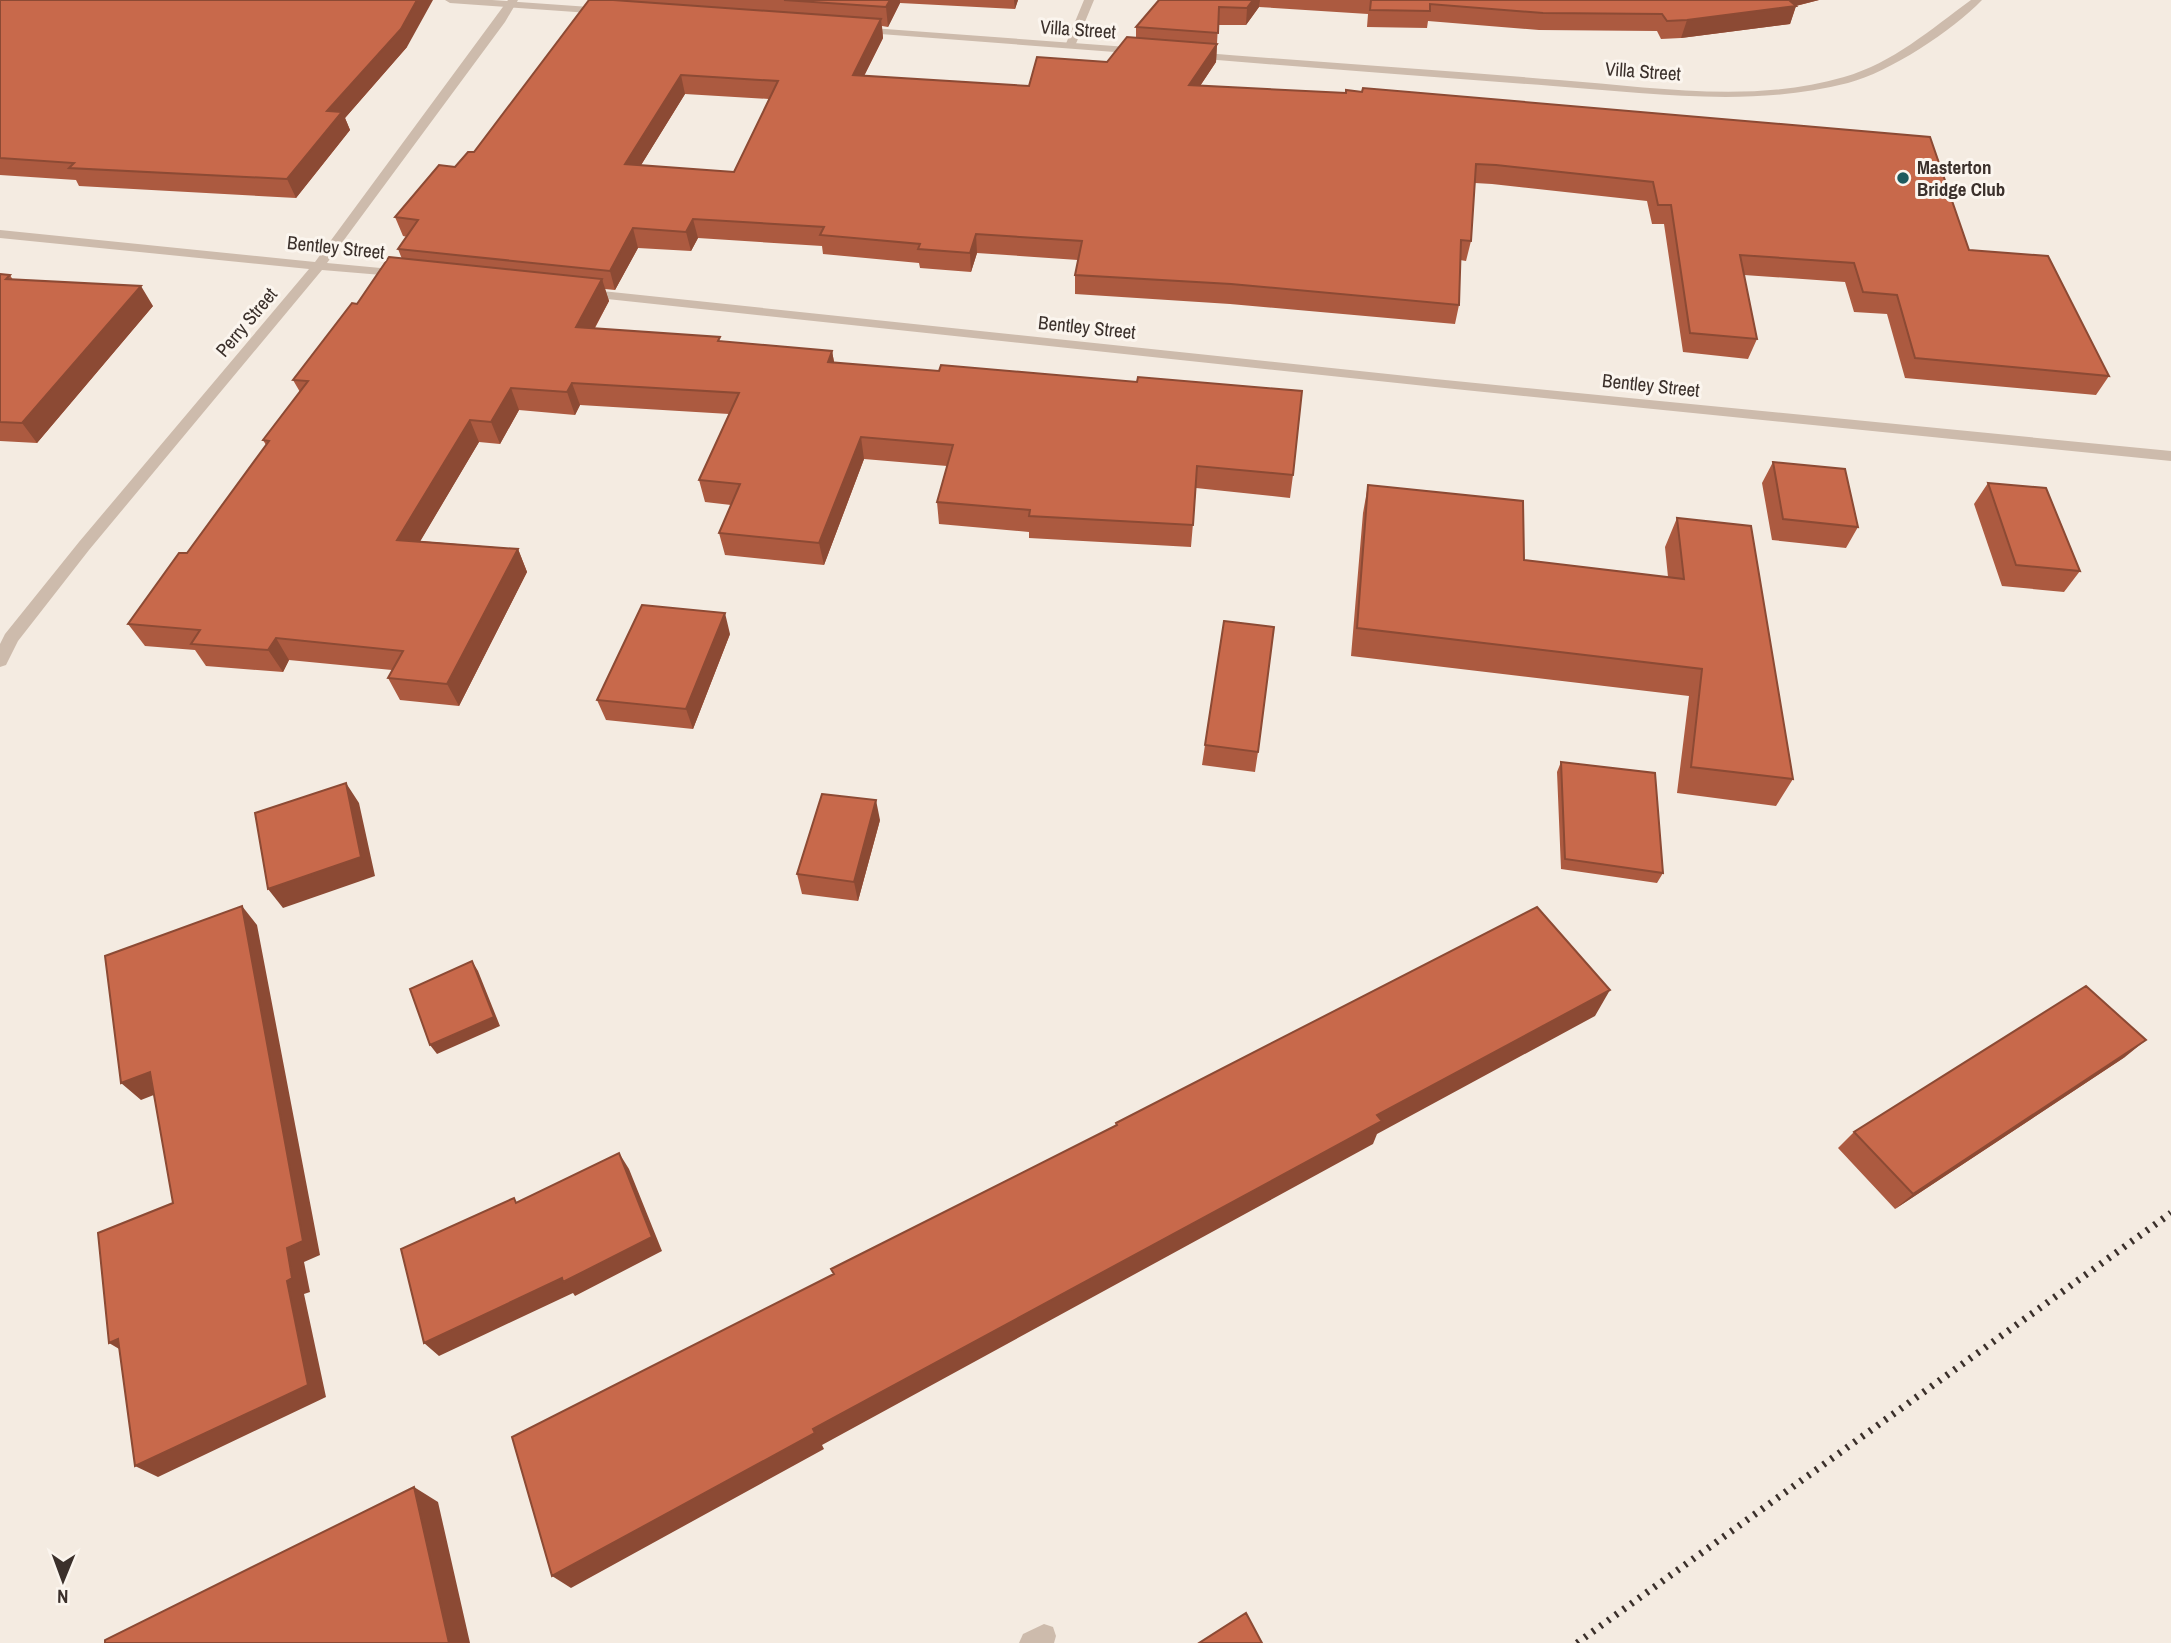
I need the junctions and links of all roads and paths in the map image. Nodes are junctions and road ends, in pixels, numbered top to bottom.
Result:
1 (450, 0) edge
2 (1088, 0) edge
3 (1977, 0) edge
4 (511, 2) edge
5 (619, 13) edge
6 (851, 30) edge
7 (1070, 46) junction
8 (1153, 52) edge
9 (1181, 54) edge
10 (0, 234) edge
11 (319, 265) junction
12 (415, 275) edge
13 (567, 291) edge
14 (2171, 456) edge
15 (0, 661) edge

1 - 4 street
2 - 7 street
3 - 9 street, Villa Street
4 - 5 street
4 - 11 street, Perry Street
6 - 7 street, Villa Street
7 - 8 street, Villa Street
10 - 11 street, Bentley Street
11 - 12 street, Bentley Street
11 - 15 street, Perry Street
13 - 14 street, Bentley Street

